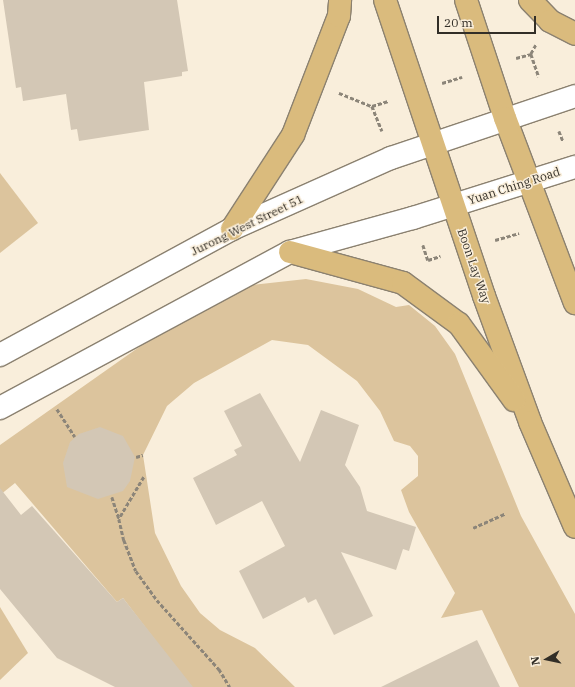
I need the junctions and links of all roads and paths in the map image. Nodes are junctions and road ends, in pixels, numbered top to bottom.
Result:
1 (340, 0) edge
2 (385, 0) edge
3 (466, 0) edge
4 (530, 0) edge
5 (575, 34) edge
6 (531, 54) dead end
7 (489, 68) junction
8 (414, 93) junction
9 (575, 96) edge
10 (372, 106) dead end
11 (505, 118) junction
12 (431, 144) junction
13 (575, 167) edge
14 (529, 181) junction
15 (453, 206) junction
16 (232, 229) junction
17 (290, 252) junction
18 (575, 303) edge
19 (0, 355) edge
20 (0, 408) edge
21 (58, 410) dead end
22 (530, 422) junction
23 (75, 437) dead end
24 (143, 455) dead end
25 (136, 457) dead end
26 (144, 477) dead end
27 (112, 497) dead end
28 (505, 514) dead end
29 (119, 519) junction
30 (575, 527) edge
31 (473, 528) dead end
32 (230, 687) edge

1 - 16 main road
2 - 8 main road, Boon Lay Way
3 - 7 main road
4 - 5 main road
6 - 7 path
7 - 8 path
7 - 11 main road
8 - 10 path
8 - 12 main road, Boon Lay Way
9 - 11 street
11 - 12 street, Jurong West Street 51
11 - 14 main road
12 - 15 main road, Boon Lay Way
12 - 16 street, Jurong West Street 51
13 - 14 street, Yuan Ching Road
14 - 15 street, Yuan Ching Road
14 - 18 main road
15 - 17 street
15 - 22 main road, Boon Lay Way
16 - 19 street, Jurong West Street 51
17 - 20 street
17 - 22 main road
21 - 23 path
22 - 30 main road, Boon Lay Way
24 - 25 path
26 - 29 path
27 - 29 path
28 - 31 path
29 - 32 path

